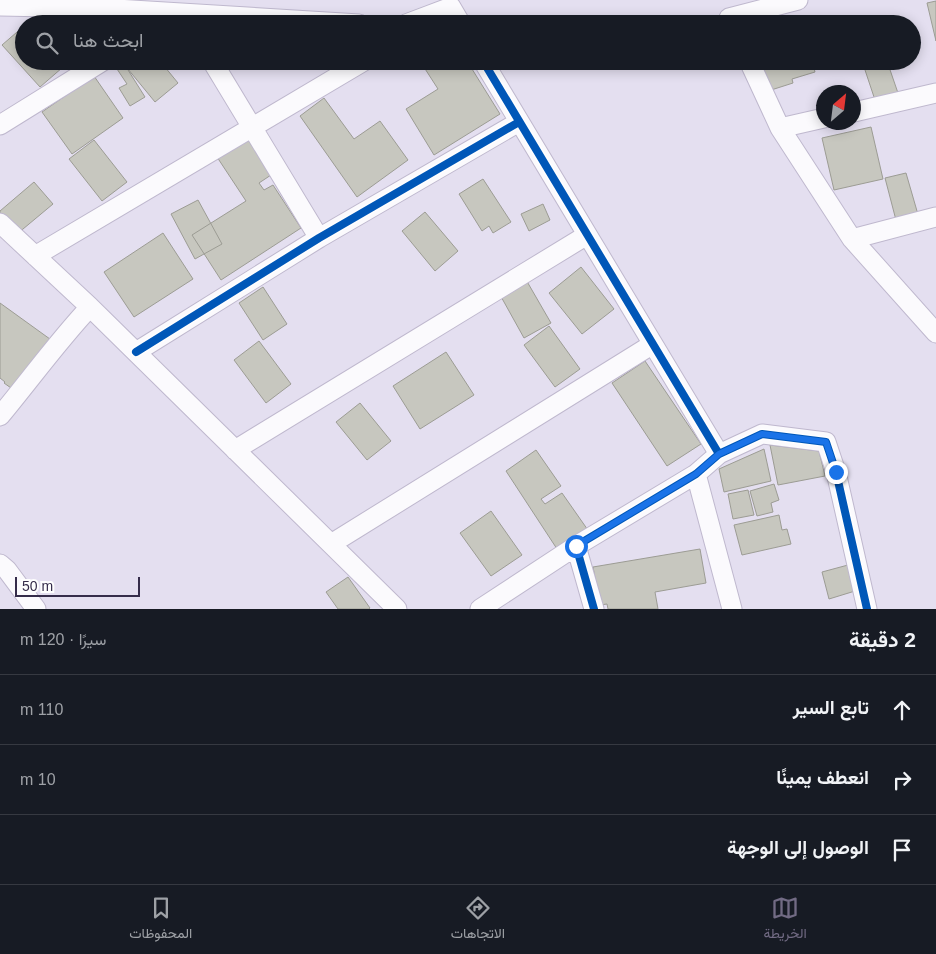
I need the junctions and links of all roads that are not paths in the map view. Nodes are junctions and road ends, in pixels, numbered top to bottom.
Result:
1 (798, 0) edge
2 (98, 4) edge
3 (0, 6) edge
4 (166, 15) edge
5 (430, 15) edge
6 (456, 15) edge
7 (740, 15) edge
8 (89, 70) edge
9 (217, 70) edge
10 (349, 70) edge
11 (488, 70) edge
12 (753, 70) edge
13 (936, 93) edge
14 (861, 110) edge
15 (816, 120) edge
16 (519, 122) junction
17 (0, 125) edge
18 (252, 128) junction
19 (780, 128) junction
20 (936, 217) edge
21 (0, 223) edge
22 (587, 234) junction
23 (319, 238) junction
24 (852, 239) junction
25 (36, 256) junction
26 (90, 307) junction
27 (936, 333) edge
28 (653, 344) junction
29 (136, 352) junction
30 (0, 416) edge
31 (235, 450) junction
32 (719, 454) junction
33 (696, 474) junction
34 (331, 544) junction
35 (576, 546) junction
36 (0, 564) edge
37 (36, 609) edge
38 (397, 609) edge
39 (480, 609) edge
40 (594, 609) edge
41 (732, 609) edge
42 (867, 609) edge

1 - 7 street
2 - 3 street
2 - 4 street
5 - 6 street
8 - 17 street
9 - 18 street
10 - 18 street
11 - 16 street
12 - 19 street
13 - 14 street
15 - 19 street
16 - 22 street
16 - 23 street
18 - 23 street
18 - 25 street
19 - 24 street
20 - 24 street
21 - 25 street
22 - 28 street
22 - 31 street
23 - 29 street
24 - 27 street
25 - 26 street
26 - 29 street
26 - 30 street
28 - 32 street
28 - 34 street
29 - 31 street
31 - 34 street
32 - 33 street
32 - 42 street
33 - 35 street
33 - 41 street
34 - 38 street
35 - 39 street
35 - 40 street
36 - 37 street

